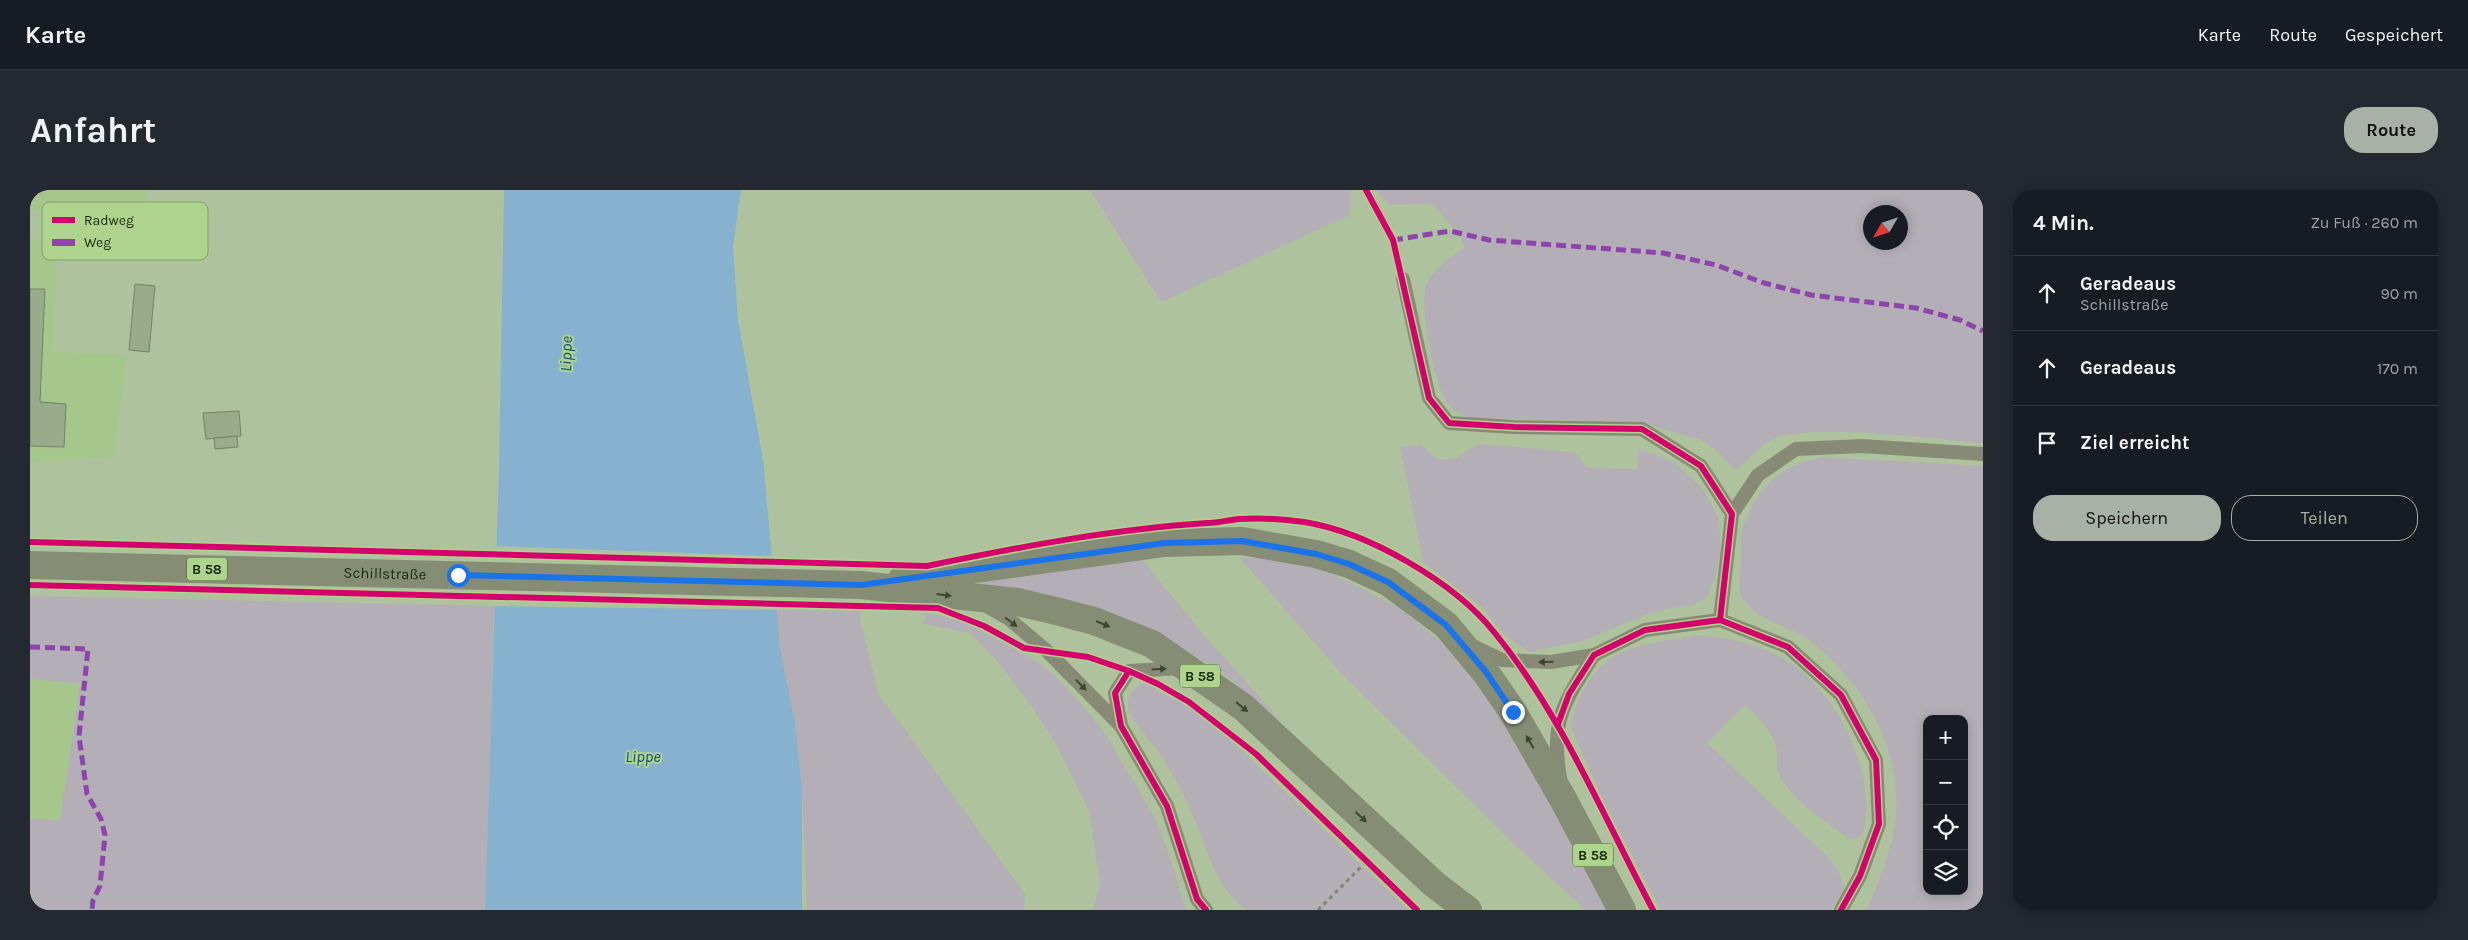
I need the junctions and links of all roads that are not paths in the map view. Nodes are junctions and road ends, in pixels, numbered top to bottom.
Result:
1 (1403, 279) dead end
2 (1983, 454) edge
3 (1732, 514) junction
4 (30, 565) edge
5 (861, 585) junction
6 (972, 598) junction
7 (1720, 620) junction
8 (1446, 625) junction
9 (1594, 655) junction
10 (1188, 668) junction
11 (1121, 726) junction
12 (1564, 799) junction
13 (1206, 910) edge
14 (1468, 910) edge
15 (1622, 910) edge
16 (1841, 910) edge

1 - 3 lane
2 - 3 lane
3 - 7 lane
4 - 5 main road, Schillstraße / B 58
5 -> 6 main road, B 58
5 - 8 main road, B 58
6 -> 10 main road, B 58
6 -> 11 lane
7 - 9 lane
7 - 16 lane
9 -> 8 lane
12 -> 8 main road, B 58
9 - 12 lane
11 -> 10 lane
10 -> 14 main road, B 58
11 - 13 lane
12 - 15 main road, B 58

